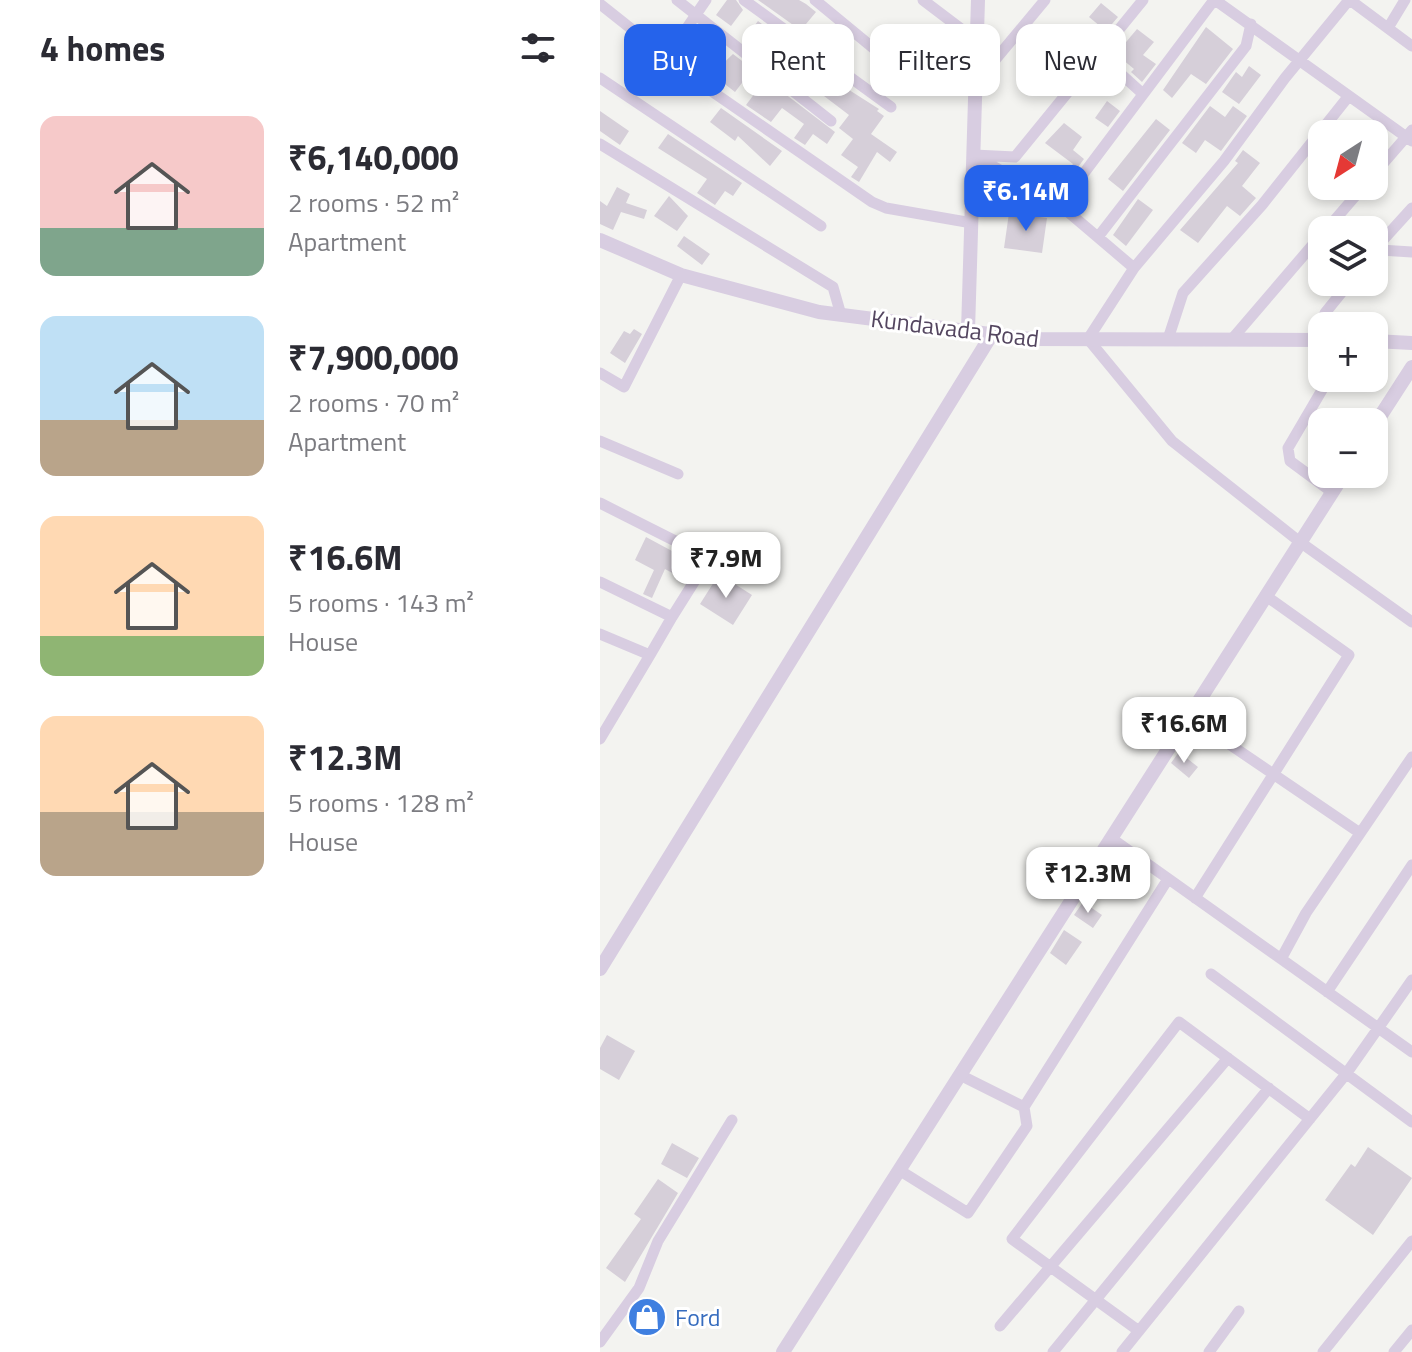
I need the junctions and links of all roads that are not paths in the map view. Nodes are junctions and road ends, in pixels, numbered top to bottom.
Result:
1 (677, 0) edge
2 (706, 0) edge
3 (744, 0) edge
4 (815, 0) edge
5 (923, 0) edge
6 (978, 0) edge
7 (1045, 0) edge
8 (1143, 0) edge
9 (1214, 0) edge
10 (1349, 0) edge
11 (1405, 0) edge
12 (600, 4) edge
13 (696, 15) junction
14 (625, 24) edge
15 (690, 24) edge
16 (955, 24) edge
17 (977, 24) edge
18 (1124, 24) edge
19 (1251, 24) junction
20 (1388, 28) junction
21 (870, 45) edge
22 (1412, 46) edge
23 (1000, 54) edge
24 (1303, 60) junction
25 (600, 78) edge
26 (1126, 79) edge
27 (1143, 94) junction
28 (722, 96) edge
29 (975, 96) edge
30 (1066, 96) edge
31 (1348, 97) junction
32 (891, 107) dead end
33 (831, 121) dead end
34 (1410, 136) edge
35 (600, 144) edge
36 (974, 155) junction
37 (1388, 159) edge
38 (1352, 200) edge
39 (1060, 205) junction
40 (1412, 208) edge
41 (1338, 216) edge
42 (972, 223) junction
43 (821, 226) dead end
44 (1388, 234) edge
45 (1098, 237) junction
46 (600, 240) edge
47 (1308, 251) edge
48 (1388, 252) edge
49 (1412, 252) edge
50 (1134, 268) junction
51 (681, 275) junction
52 (1339, 296) edge
53 (1326, 312) edge
54 (841, 315) junction
55 (968, 331) junction
56 (992, 334) junction
57 (1308, 335) edge
58 (1088, 339) junction
59 (1168, 339) junction
60 (1232, 339) junction
61 (1388, 342) edge
62 (1412, 343) edge
63 (1412, 367) edge
64 (600, 373) edge
65 (1321, 392) edge
66 (1386, 408) edge
67 (600, 441) edge
68 (678, 474) dead end
69 (1335, 488) edge
70 (1332, 492) junction
71 (600, 503) edge
72 (1300, 542) junction
73 (600, 582) edge
74 (1266, 596) junction
75 (672, 617) junction
76 (1412, 622) edge
77 (600, 634) edge
78 (650, 655) junction
79 (1188, 716) junction
80 (606, 718) edge
81 (600, 739) edge
82 (1412, 757) edge
83 (1273, 775) junction
84 (1360, 833) junction
85 (1111, 838) junction
86 (1412, 865) edge
87 (1168, 879) junction
88 (1195, 898) junction
89 (1281, 959) junction
90 (600, 969) edge
91 (1211, 974) dead end
92 (1412, 980) edge
93 (1327, 992) junction
94 (1381, 1027) junction
95 (1412, 1052) edge
96 (1228, 1058) junction
97 (1346, 1074) junction
98 (960, 1075) junction
99 (1269, 1088) junction
100 (1024, 1107) junction
101 (1310, 1119) junction
102 (732, 1120) dead end
103 (1412, 1122) edge
104 (899, 1170) junction
105 (1412, 1241) edge
106 (1050, 1268) junction
107 (1094, 1299) junction
108 (1239, 1311) dead end
109 (1000, 1326) dead end
110 (1412, 1330) edge
111 (1139, 1331) junction
112 (600, 1342) edge
113 (783, 1352) edge
114 (1053, 1352) edge
115 (1122, 1352) edge
116 (1209, 1352) edge
117 (1323, 1352) edge
118 (1394, 1352) edge

1 - 13 street
2 - 13 street
3 - 32 street
4 - 21 street
5 - 16 street
6 - 17 street
7 - 23 street
8 - 18 street
9 - 19 street
9 - 27 street
10 - 20 street
10 - 24 street
11 - 20 street
12 - 14 street
13 - 15 street
13 - 33 street
19 - 24 street
19 - 45 street
20 - 22 street
24 - 31 street
24 - 50 street
25 - 43 street
26 - 27 street
27 - 39 street
28 - 42 street
29 - 36 street
30 - 36 street
31 - 34 street
31 - 59 street
34 - 37 street
35 - 54 street
36 - 39 street
36 - 42 street
38 - 41 street
39 - 45 street
40 - 44 street
42 - 55 street
45 - 50 street
46 - 51 street, Kundavada Road
47 - 60 street
48 - 49 street
50 - 58 street
51 - 54 street, Kundavada Road
51 - 64 street
52 - 53 street
54 - 55 street, Kundavada Road
55 - 56 street, Kundavada Road
56 - 58 street, Kundavada Road
56 - 90 street
57 - 60 street, Kundavada Road
58 - 59 street, Kundavada Road
58 - 72 street
59 - 60 street, Kundavada Road
61 - 62 street
63 - 66 street
65 - 70 street
67 - 68 street
69 - 70 street
70 - 72 street
71 - 75 street
72 - 74 street
72 - 76 street
73 - 75 street
74 - 79 street
74 - 83 street
75 - 78 street
77 - 78 street
78 - 80 street
79 - 83 street
79 - 85 street
80 - 81 street
82 - 84 street
83 - 84 street
83 - 88 street
84 - 89 street
85 - 87 street
85 - 98 street
86 - 93 street
87 - 88 street
87 - 100 street
88 - 89 street
89 - 93 street
91 - 97 street
92 - 94 street
93 - 94 street
94 - 95 street
94 - 97 street
96 - 99 street
96 - 106 street
96 - 106 street
97 - 101 street
97 - 103 street
98 - 100 street
98 - 104 street
99 - 101 street
99 - 107 street
100 - 104 street
101 - 111 street
102 - 112 street
104 - 113 street
105 - 117 street
106 - 107 street
106 - 109 street
107 - 111 street
107 - 114 street
108 - 116 street
110 - 118 street
111 - 115 street

